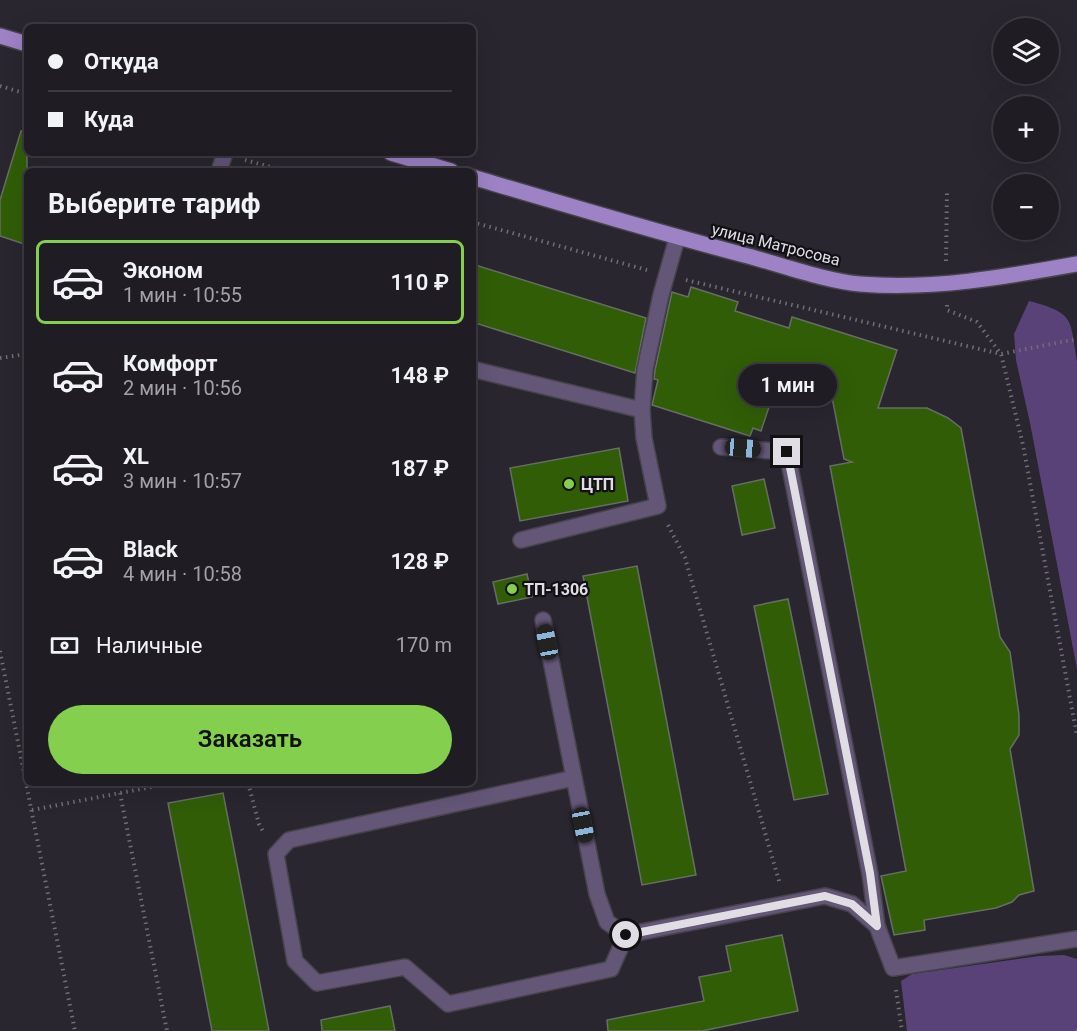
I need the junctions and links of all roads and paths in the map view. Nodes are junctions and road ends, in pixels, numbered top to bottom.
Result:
1 (0, 36) edge
2 (24, 43) edge
3 (0, 86) edge
4 (24, 93) edge
5 (232, 156) edge
6 (401, 156) edge
7 (275, 168) edge
8 (441, 168) edge
9 (476, 178) edge
10 (476, 223) edge
11 (677, 238) junction
12 (1077, 264) edge
13 (667, 275) junction
14 (1077, 339) edge
15 (24, 354) edge
16 (1001, 354) junction
17 (0, 358) edge
18 (476, 370) edge
19 (642, 410) junction
20 (721, 447) dead end
21 (658, 506) junction
22 (521, 540) dead end
23 (543, 620) dead end
24 (0, 651) edge
25 (1077, 736) edge
26 (24, 770) edge
27 (574, 778) junction
28 (27, 786) edge
29 (156, 786) edge
30 (249, 786) edge
31 (120, 793) junction
32 (32, 810) junction
33 (276, 854) junction
34 (786, 904) junction
35 (877, 926) junction
36 (626, 935) junction
37 (1077, 939) edge
38 (893, 968) junction
39 (75, 1031) edge
40 (167, 1031) edge
41 (902, 1031) edge

1 - 2 main road
3 - 4 path
5 - 7 path
6 - 8 main road
9 - 11 main road, улица Матросова
10 - 13 path
11 - 12 main road, улица Матросова
11 - 13 lane
13 - 16 path
13 - 19 lane
14 - 16 path
15 - 17 path
16 - 25 path
18 - 19 lane
19 - 21 lane
20 - 35 lane
21 - 22 lane
21 - 34 path
23 - 27 lane
24 - 26 path
27 - 33 lane
27 - 36 lane
28 - 32 path
29 - 31 path
30 - 33 path
31 - 32 path
31 - 40 path
32 - 39 path
33 - 36 lane
34 - 35 lane
34 - 36 lane
35 - 38 lane
37 - 38 lane
38 - 41 path

